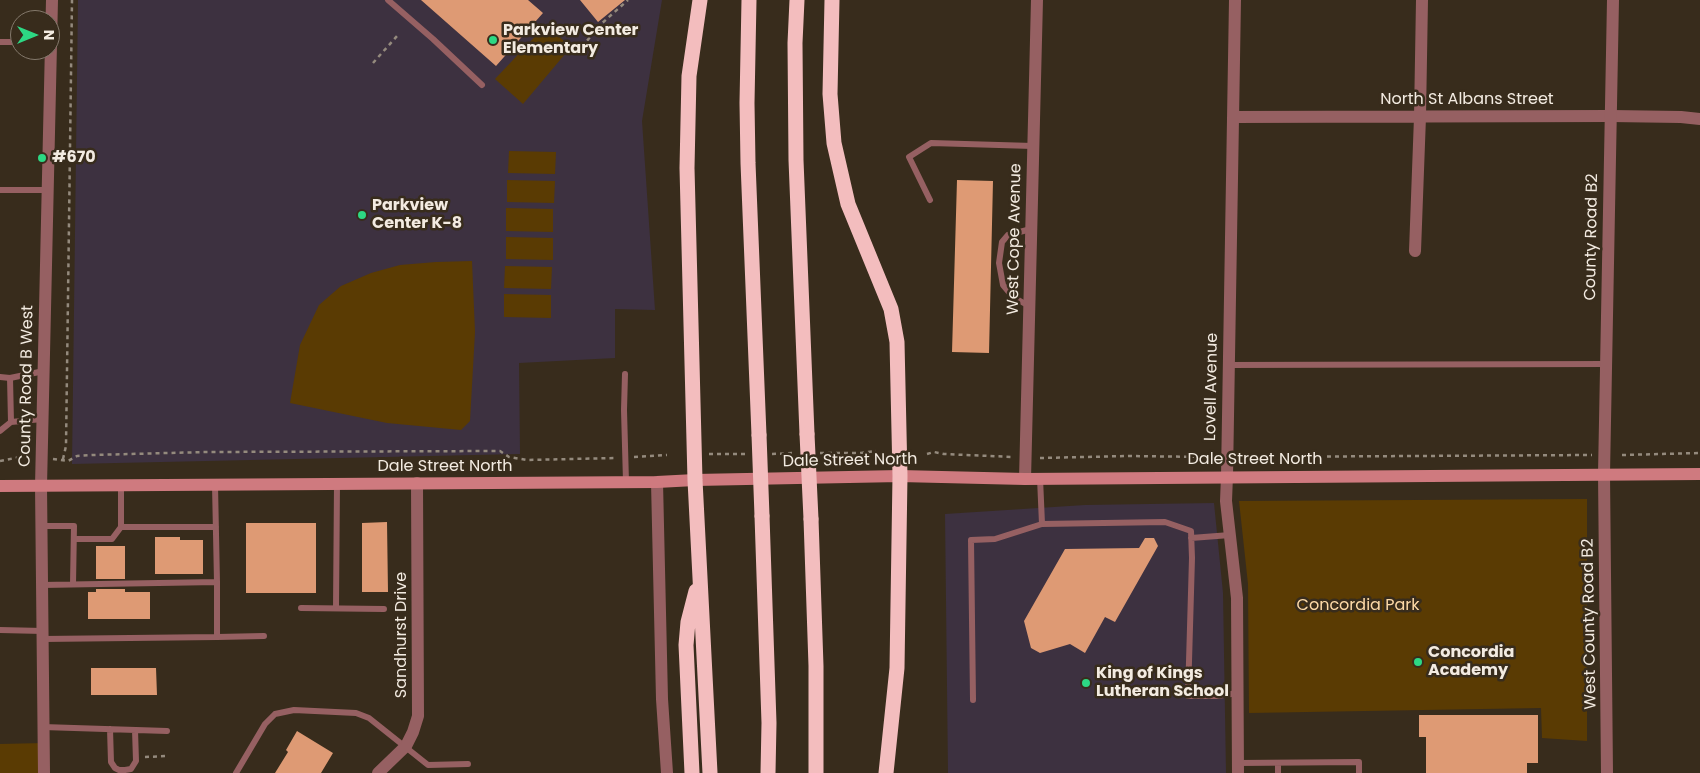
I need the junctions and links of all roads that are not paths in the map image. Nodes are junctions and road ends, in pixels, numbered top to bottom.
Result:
1 (388, 0) edge
2 (700, 0) edge
3 (749, 0) edge
4 (797, 0) edge
5 (832, 0) edge
6 (1037, 0) edge
7 (1235, 0) edge
8 (1422, 0) edge
9 (1613, 0) edge
10 (51, 60) edge
11 (482, 85) dead end
12 (1611, 116) junction
13 (1233, 117) junction
14 (1420, 117) junction
15 (1700, 119) edge
16 (1034, 146) junction
17 (0, 190) edge
18 (48, 190) junction
19 (930, 200) dead end
20 (1031, 229) junction
21 (1414, 251) dead end
22 (1029, 306) junction
23 (1606, 364) junction
24 (1228, 365) junction
25 (44, 372) junction
26 (625, 374) dead end
27 (0, 377) edge
28 (10, 378) junction
29 (43, 419) junction
30 (10, 422) junction
31 (0, 431) edge
32 (1604, 474) junction
33 (1700, 474) edge
34 (900, 476) junction
35 (1227, 476) junction
36 (1040, 478) junction
37 (1025, 479) junction
38 (695, 480) junction
39 (626, 482) junction
40 (657, 482) junction
41 (417, 483) junction
42 (337, 484) junction
43 (215, 485) junction
44 (0, 486) edge
45 (41, 486) junction
46 (121, 486) junction
47 (1042, 524) junction
48 (42, 526) junction
49 (216, 527) junction
50 (121, 528) junction
51 (1230, 535) junction
52 (1191, 538) junction
53 (74, 539) junction
54 (700, 580) junction
55 (217, 582) junction
56 (73, 584) junction
57 (42, 585) junction
58 (301, 608) dead end
59 (336, 608) junction
60 (384, 609) dead end
61 (0, 630) edge
62 (43, 635) junction
63 (217, 636) junction
64 (264, 636) dead end
65 (1238, 693) junction
66 (973, 700) dead end
67 (44, 727) junction
68 (110, 729) junction
69 (135, 730) junction
70 (167, 731) dead end
71 (406, 746) junction
72 (1278, 762) junction
73 (468, 764) dead end
74 (1238, 768) edge
75 (44, 773) edge
76 (236, 773) edge
77 (378, 773) edge
78 (667, 773) edge
79 (692, 773) edge
80 (710, 773) edge
81 (768, 773) edge
82 (816, 773) edge
83 (886, 773) edge
84 (1278, 773) edge
85 (1359, 773) edge
86 (1607, 773) edge

1 - 11 lane
2 - 38 highway
3 - 81 highway, bridge
4 - 82 highway, bridge
5 - 34 highway
6 - 16 street, West Cope Avenue
7 - 13 street, Lovell Avenue
8 - 14 street
9 - 12 street, County Road B2
10 - 18 street, County Road B West
12 - 14 street, North St Albans Street
12 - 15 street, North St Albans Street
12 - 23 street, County Road B2
13 - 14 street, North St Albans Street
13 - 24 street, Lovell Avenue
14 - 21 street
16 - 19 lane
16 - 20 street, West Cope Avenue
17 - 18 lane
18 - 25 street, County Road B West
20 - 22 street, West Cope Avenue
20 - 22 lane
22 - 37 street, West Cope Avenue
23 - 24 lane
23 - 32 street, County Road B2
24 - 35 street, Lovell Avenue
25 - 28 lane
25 - 29 street, County Road B West
26 - 39 lane
27 - 28 lane
28 - 30 lane
29 - 30 lane
29 - 45 street, County Road B West
30 - 31 lane
32 - 33 main road, Dale Street North
32 - 35 main road, Dale Street North
32 - 86 street, West County Road B2
34 - 37 main road, Dale Street North
34 - 38 main road, Dale Street North
34 - 83 highway
35 - 36 main road, Dale Street North
35 - 51 street, Lovell Avenue
36 - 37 main road, Dale Street North
36 - 47 lane
38 - 40 main road, Dale Street North
38 - 54 highway
39 - 40 main road, Dale Street North
39 - 41 main road, Dale Street North
40 - 78 street
41 - 42 main road, Dale Street North
41 - 71 street, Sandhurst Drive
42 - 43 main road, Dale Street North
42 - 59 lane
43 - 46 main road, Dale Street North
43 - 49 lane
44 - 45 main road, Dale Street North
45 - 46 main road, Dale Street North
45 - 48 street, County Road B West
46 - 50 lane
47 - 52 lane
47 - 66 lane
48 - 53 lane
48 - 57 street, County Road B West
49 - 50 lane
49 - 55 lane
50 - 53 lane
51 - 52 lane
51 - 65 street, Lovell Avenue
52 - 65 lane
53 - 56 lane
54 - 79 highway
54 - 80 highway
55 - 56 lane
55 - 63 lane
56 - 57 lane
57 - 62 street, County Road B West
58 - 59 lane
59 - 60 lane
61 - 62 lane
62 - 63 lane
62 - 67 street, County Road B West
63 - 64 lane
65 - 74 street, Lovell Avenue
67 - 68 lane
67 - 75 street, County Road B West
68 - 69 lane
68 - 69 lane
69 - 70 lane
71 - 73 lane
71 - 76 lane
71 - 77 street, Sandhurst Drive
72 - 74 lane
72 - 84 lane
72 - 85 lane

